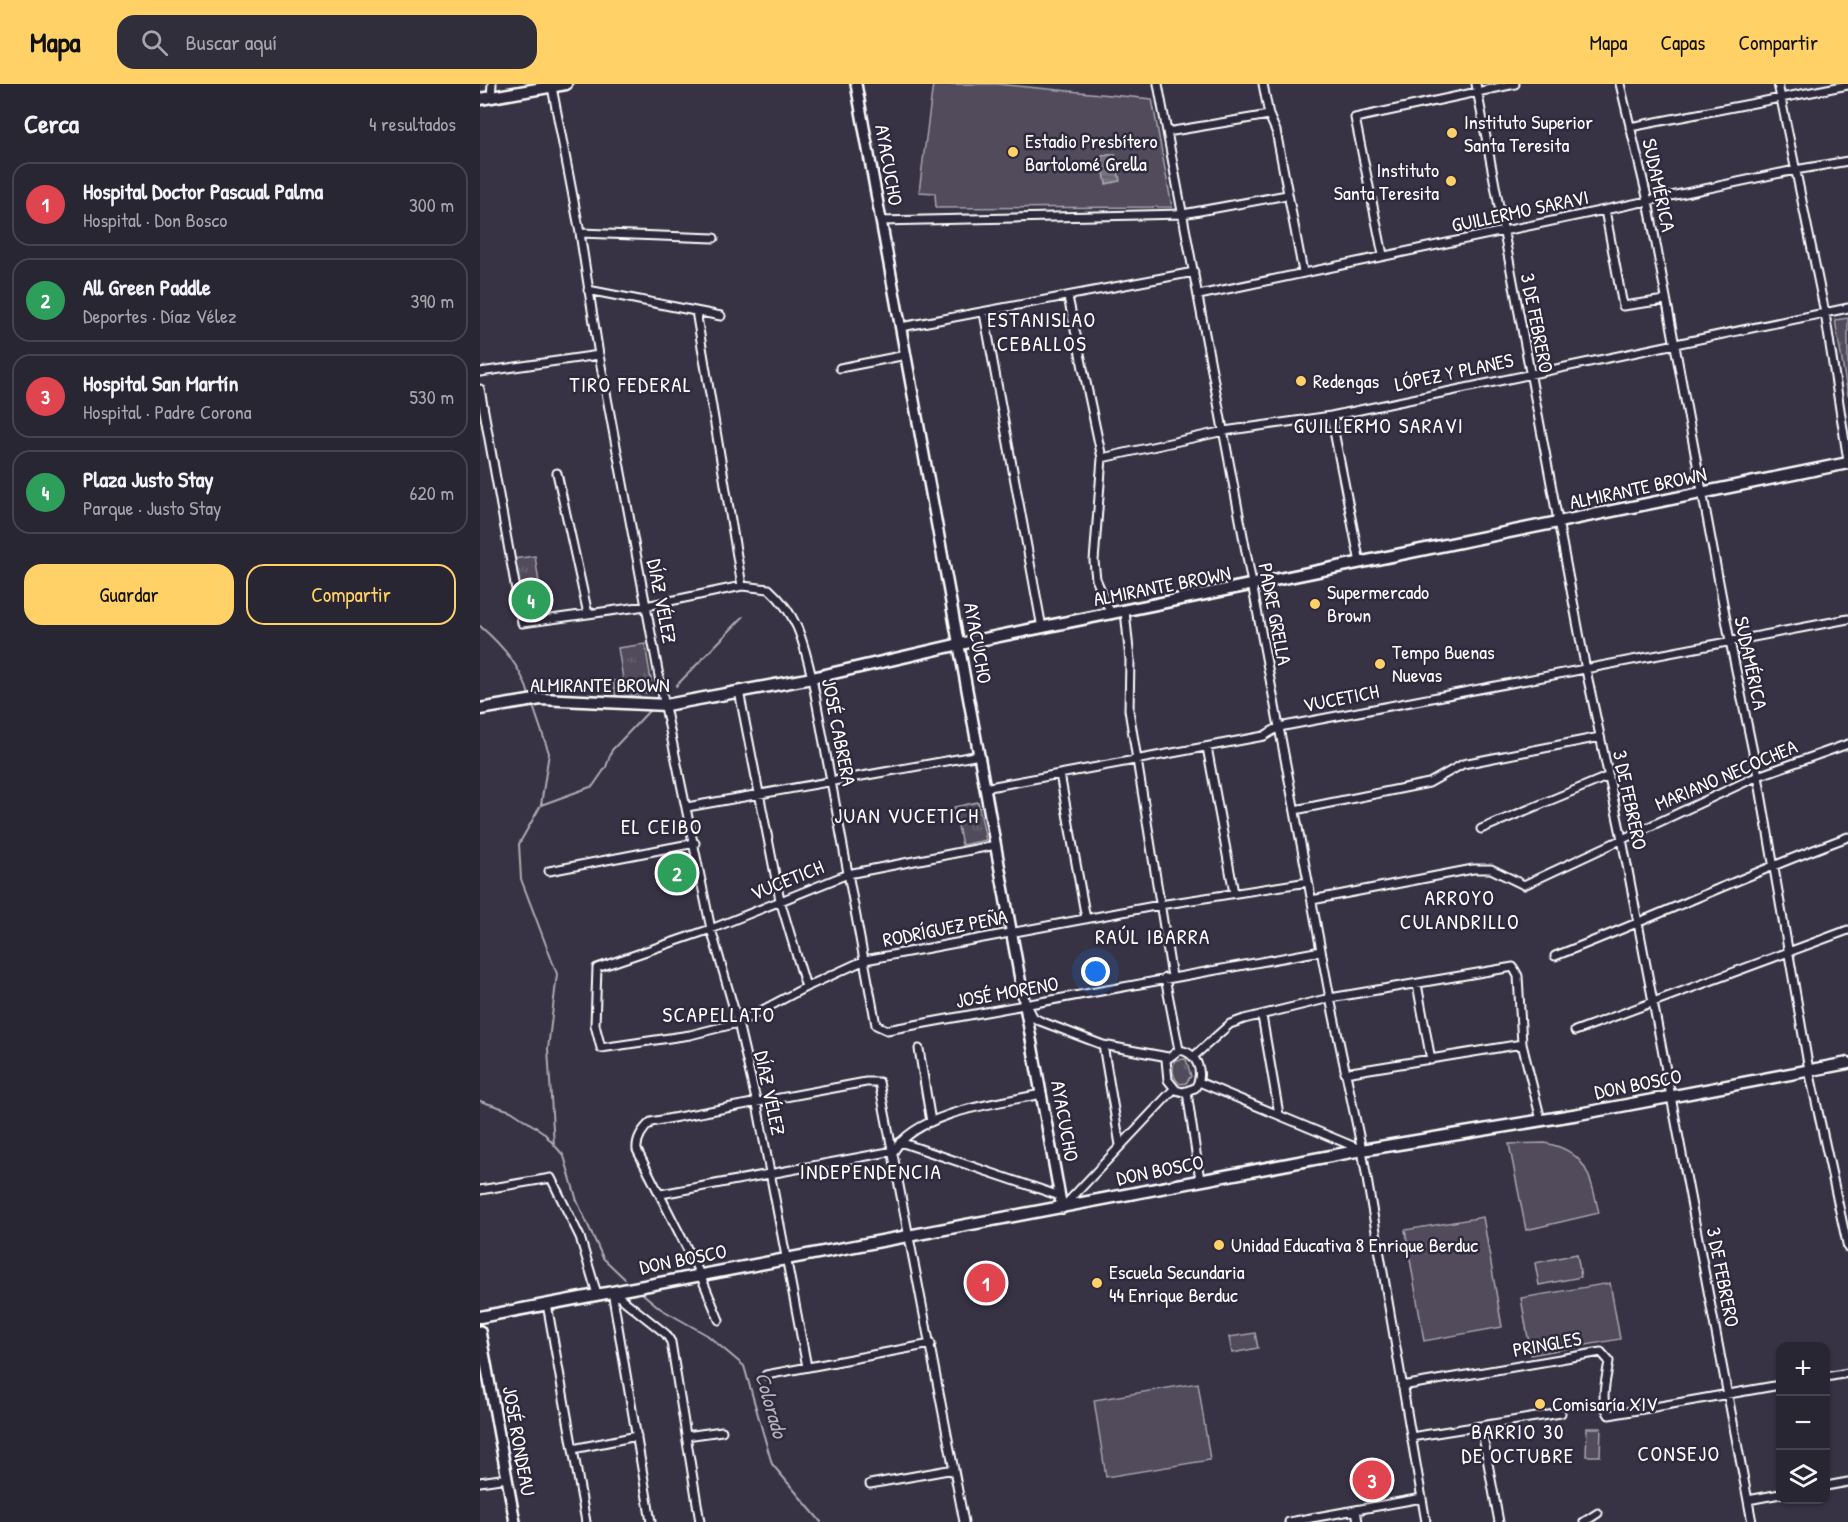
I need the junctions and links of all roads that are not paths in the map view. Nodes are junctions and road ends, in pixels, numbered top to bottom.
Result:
1 (492, 84) edge
2 (566, 84) edge
3 (856, 84) edge
4 (1158, 84) edge
5 (1263, 84) edge
6 (1515, 84) edge
7 (1620, 84) edge
8 (1778, 84) edge
9 (1848, 85) edge
10 (552, 87) junction
11 (1477, 88) edge
12 (1781, 97) junction
13 (486, 98) edge
14 (1269, 115) junction
15 (1630, 128) junction
16 (1167, 132) junction
17 (1848, 161) edge
18 (1795, 170) junction
19 (1287, 195) junction
20 (1648, 201) junction
21 (1605, 210) junction
22 (1183, 214) junction
23 (880, 221) junction
24 (1503, 231) junction
25 (580, 233) junction
26 (714, 238) dead end
27 (1383, 255) junction
28 (1194, 272) junction
29 (1303, 272) junction
30 (588, 290) junction
31 (1200, 295) junction
32 (1068, 297) junction
33 (1665, 300) junction
34 (1848, 308) edge
35 (696, 311) junction
36 (984, 313) junction
37 (1825, 313) junction
38 (721, 316) dead end
39 (901, 327) junction
40 (1674, 345) junction
41 (599, 355) junction
42 (906, 356) junction
43 (840, 368) dead end
44 (480, 372) edge
45 (1529, 373) junction
46 (480, 389) edge
47 (1331, 416) junction
48 (1224, 431) junction
49 (1102, 458) junction
50 (1848, 462) edge
51 (557, 473) dead end
52 (1702, 494) junction
53 (1558, 523) junction
54 (1360, 563) junction
55 (742, 586) junction
56 (1253, 586) junction
57 (646, 606) junction
58 (1125, 611) junction
59 (588, 614) junction
60 (1111, 614) junction
61 (1848, 619) edge
62 (1042, 628) junction
63 (1730, 641) junction
64 (960, 644) junction
65 (1586, 670) junction
66 (812, 678) junction
67 (739, 691) junction
68 (666, 705) junction
69 (480, 709) edge
70 (1279, 727) junction
71 (1600, 737) junction
72 (1848, 744) edge
73 (1207, 747) junction
74 (980, 755) junction
75 (1136, 760) junction
76 (1060, 774) junction
77 (1609, 776) junction
78 (1758, 776) junction
79 (832, 780) junction
80 (984, 788) junction
81 (758, 793) junction
82 (687, 807) junction
83 (1294, 810) junction
84 (1481, 829) dead end
85 (1848, 837) edge
86 (1622, 839) junction
87 (694, 843) junction
88 (996, 845) junction
89 (1772, 865) junction
90 (549, 871) dead end
91 (848, 874) junction
92 (1308, 882) junction
93 (1234, 893) junction
94 (780, 900) junction
95 (1312, 900) junction
96 (1160, 905) junction
97 (1086, 919) junction
98 (1637, 925) junction
99 (711, 929) junction
100 (1848, 930) edge
101 (1012, 932) junction
102 (1789, 950) junction
103 (1321, 951) junction
104 (1555, 956) dead end
105 (865, 960) junction
106 (1168, 978) junction
107 (1417, 984) junction
108 (806, 987) junction
109 (1330, 998) junction
110 (1652, 1004) junction
111 (1027, 1006) junction
112 (1262, 1016) junction
113 (738, 1023) junction
114 (876, 1025) joint
115 (1575, 1031) dead end
116 (1522, 1044) junction
117 (1103, 1045) junction
118 (601, 1048) joint
119 (920, 1049) dead end
120 (1179, 1050) junction
121 (1168, 1057) junction
122 (1193, 1057) junction
123 (1431, 1060) junction
124 (1848, 1063) edge
125 (1809, 1070) junction
126 (1345, 1072) junction
127 (1199, 1082) junction
128 (1174, 1089) junction
129 (1187, 1092) junction
130 (1042, 1094) junction
131 (1671, 1095) junction
132 (756, 1104) junction
133 (1279, 1113) junction
134 (1541, 1120) junction
135 (931, 1122) junction
136 (900, 1142) junction
137 (1120, 1145) junction
138 (1362, 1150) junction
139 (894, 1151) junction
140 (770, 1173) junction
141 (1200, 1180) junction
142 (480, 1190) edge
143 (661, 1194) junction
144 (1060, 1196) junction
145 (1062, 1208) junction
146 (910, 1235) junction
147 (1848, 1248) edge
148 (786, 1258) junction
149 (700, 1274) junction
150 (612, 1292) junction
151 (597, 1294) junction
152 (547, 1304) junction
153 (480, 1317) edge
154 (719, 1320) dead end
155 (480, 1331) edge
156 (931, 1344) junction
157 (807, 1367) junction
158 (1848, 1373) edge
159 (766, 1375) dead end
160 (1830, 1376) edge
161 (1402, 1386) junction
162 (1776, 1386) edge
163 (1728, 1395) junction
164 (1561, 1413) dead end
165 (1481, 1426) junction
166 (722, 1431) dead end
167 (637, 1436) junction
168 (686, 1436) junction
169 (1411, 1437) junction
170 (573, 1449) junction
171 (954, 1469) junction
172 (507, 1478) junction
173 (480, 1482) edge
174 (1848, 1482) edge
175 (870, 1484) dead end
176 (1830, 1485) edge
177 (1776, 1495) edge
178 (1422, 1498) junction
179 (1748, 1500) junction
180 (1356, 1510) junction
181 (1598, 1513) dead end
182 (515, 1522) edge
183 (586, 1522) edge
184 (651, 1522) edge
185 (700, 1522) edge
186 (964, 1522) edge
187 (1293, 1522) edge
188 (1358, 1522) edge
189 (1426, 1522) edge
190 (1499, 1522) edge
191 (1584, 1522) edge
192 (1752, 1522) edge

1 - 13 street
2 - 10 main road
3 - 23 street, AYACUCHO
4 - 16 street, PADRE GRELLA
5 - 14 street
6 - 11 street
7 - 15 street, SUDAMÉRICA
8 - 12 street
9 - 12 street
10 - 13 main road
10 - 25 street, DÍAZ VÉLEZ
11 - 24 street, 3 DE FEBRERO
11 - 27 street
12 - 15 street
12 - 18 street
14 - 16 street
14 - 19 street
15 - 20 street, SUDAMÉRICA
16 - 22 street, PADRE GRELLA
17 - 18 street, GUILLERMO SARAVI
18 - 20 street, GUILLERMO SARAVI
18 - 37 street
19 - 22 street
19 - 29 street
20 - 21 street, GUILLERMO SARAVI
20 - 33 street, SUDAMÉRICA
21 - 24 street, GUILLERMO SARAVI
21 - 33 street
22 - 23 street
22 - 28 street, PADRE GRELLA
23 - 39 street, AYACUCHO
24 - 27 street, GUILLERMO SARAVI
24 - 45 street, 3 DE FEBRERO
25 - 26 street
25 - 30 street, DÍAZ VÉLEZ
27 - 29 street, GUILLERMO SARAVI
28 - 31 street, PADRE GRELLA
28 - 32 street
29 - 31 street, GUILLERMO SARAVI
30 - 35 street
30 - 41 street, DÍAZ VÉLEZ
31 - 48 street, PADRE GRELLA
32 - 36 street
32 - 49 street
33 - 40 street, SUDAMÉRICA
34 - 37 street, LÓPEZ Y PLANES
35 - 38 street
35 - 55 street
36 - 39 street
36 - 62 street
37 - 40 street, LÓPEZ Y PLANES
37 - 50 street
39 - 42 street, AYACUCHO
40 - 45 street, LÓPEZ Y PLANES
40 - 52 street, SUDAMÉRICA
41 - 44 street
41 - 57 street, DÍAZ VÉLEZ
42 - 43 street
42 - 64 street, AYACUCHO
45 - 47 street, LÓPEZ Y PLANES
45 - 53 street, 3 DE FEBRERO
46 - 59 street
47 - 48 street, LÓPEZ Y PLANES
47 - 54 street
48 - 49 street, LÓPEZ Y PLANES
48 - 56 street, PADRE GRELLA
49 - 60 street
50 - 52 main road, ALMIRANTE BROWN
51 - 59 street
52 - 53 main road, ALMIRANTE BROWN
52 - 63 street, SUDAMÉRICA
53 - 54 main road, ALMIRANTE BROWN
53 - 65 street, 3 DE FEBRERO
54 - 56 main road, ALMIRANTE BROWN
55 - 57 street
55 - 66 street, JOSÉ CABRERA
56 - 58 main road, ALMIRANTE BROWN
56 - 70 street, PADRE GRELLA
57 - 59 street
57 - 68 street, DÍAZ VÉLEZ
58 - 60 main road, ALMIRANTE BROWN
58 - 75 street
60 - 62 main road, ALMIRANTE BROWN
61 - 63 street, VUCETICH
62 - 64 main road, ALMIRANTE BROWN
63 - 65 street, VUCETICH
63 - 78 street, SUDAMÉRICA
64 - 66 main road, ALMIRANTE BROWN
64 - 74 street, AYACUCHO
65 - 70 street, VUCETICH
65 - 71 street, 3 DE FEBRERO
66 - 67 main road, ALMIRANTE BROWN
66 - 79 street, JOSÉ CABRERA
67 - 68 main road, ALMIRANTE BROWN
67 - 81 street
68 - 69 main road, ALMIRANTE BROWN
68 - 82 street, DÍAZ VÉLEZ
70 - 73 street, VUCETICH
70 - 83 street, PADRE GRELLA
71 - 77 street, 3 DE FEBRERO
71 - 83 street
72 - 78 street, MARIANO NECOCHEA
73 - 75 street, VUCETICH
73 - 93 street
74 - 79 street
74 - 80 street, AYACUCHO
75 - 76 street, VUCETICH
75 - 96 street
76 - 80 street, VUCETICH
76 - 97 street
77 - 84 street
77 - 86 street, 3 DE FEBRERO
78 - 86 street, MARIANO NECOCHEA
78 - 89 street, SUDAMÉRICA
79 - 81 street
79 - 91 street, JOSÉ CABRERA
80 - 88 street, AYACUCHO
81 - 82 street
81 - 94 street
82 - 87 street, DÍAZ VÉLEZ
83 - 92 street, PADRE GRELLA
85 - 89 street
86 - 95 street, MARIANO NECOCHEA
86 - 98 street, 3 DE FEBRERO
87 - 90 street
87 - 99 street, DÍAZ VÉLEZ
88 - 91 street, VUCETICH
88 - 101 street, AYACUCHO
89 - 98 street
89 - 102 street, SUDAMÉRICA
91 - 94 street, VUCETICH
91 - 105 street, JOSÉ CABRERA
92 - 93 street, RODRÍGUEZ PEÑA
92 - 95 street, PADRE GRELLA
93 - 96 street, RODRÍGUEZ PEÑA
94 - 99 street, VUCETICH
94 - 108 street
95 - 103 street, PADRE GRELLA
96 - 97 street, RODRÍGUEZ PEÑA
96 - 106 street
97 - 101 street, RODRÍGUEZ PEÑA
98 - 104 street
98 - 110 street, 3 DE FEBRERO
99 - 113 street, DÍAZ VÉLEZ
99 - 118 street, VUCETICH
100 - 102 street
101 - 105 street, RODRÍGUEZ PEÑA
101 - 111 street, AYACUCHO
102 - 110 street
102 - 125 street, SUDAMÉRICA
103 - 106 street, JOSÉ MORENO
103 - 109 street, PADRE GRELLA
105 - 108 street, RODRÍGUEZ PEÑA
105 - 114 street, JOSÉ CABRERA
106 - 111 street, JOSÉ MORENO
106 - 120 street
107 - 109 street
107 - 116 street
107 - 123 street
108 - 113 street, RODRÍGUEZ PEÑA
109 - 112 street
109 - 126 street, PADRE GRELLA
110 - 115 street
110 - 131 street, 3 DE FEBRERO
111 - 114 street, JOSÉ MORENO
111 - 117 street
111 - 130 street, AYACUCHO
112 - 122 street
112 - 133 street
113 - 118 street, RODRÍGUEZ PEÑA
113 - 132 street, DÍAZ VÉLEZ
116 - 123 street
116 - 134 street
117 - 121 street
117 - 137 street
119 - 135 street
120 - 121 street
120 - 122 street
121 - 128 street
122 - 127 street
123 - 126 street
124 - 125 main road, DON BOSCO
125 - 131 main road, DON BOSCO
125 - 147 street, SUDAMÉRICA
126 - 138 street, PADRE GRELLA
127 - 129 street
127 - 133 street
128 - 129 street
128 - 137 street
129 - 141 street
130 - 135 street
130 - 144 street, AYACUCHO
131 - 134 main road, DON BOSCO
131 - 163 street, 3 DE FEBRERO
132 - 139 street
132 - 140 street, DÍAZ VÉLEZ
132 - 143 street
133 - 138 street
134 - 138 main road, DON BOSCO
135 - 136 street
136 - 139 street
136 - 144 street
137 - 145 street
138 - 141 main road, DON BOSCO
138 - 161 street, PADRE GRELLA
139 - 140 street
139 - 146 street
140 - 143 street
140 - 148 street, DÍAZ VÉLEZ
141 - 145 main road, DON BOSCO
142 - 151 street
143 - 149 street
144 - 145 street, AYACUCHO
145 - 146 main road, DON BOSCO
146 - 148 main road, DON BOSCO
146 - 156 street
148 - 149 main road, DON BOSCO
148 - 157 street, DÍAZ VÉLEZ
149 - 150 main road, DON BOSCO
149 - 154 street
150 - 151 main road, DON BOSCO
150 - 167 street
150 - 168 street
151 - 152 main road, DON BOSCO
152 - 153 main road, DON BOSCO
152 - 170 street
155 - 172 street, JOSÉ RONDEAU
156 - 157 street
156 - 171 street
157 - 159 street
158 - 160 street
161 - 163 street, PRINGLES
161 - 169 street, PADRE GRELLA
162 - 163 street, PRINGLES
163 - 179 street, 3 DE FEBRERO
164 - 165 street
165 - 169 street
165 - 190 street
166 - 168 street
167 - 170 street
167 - 184 street
168 - 185 street
169 - 178 street, PADRE GRELLA
170 - 183 street
171 - 175 street
171 - 186 street
172 - 173 street
172 - 182 street, JOSÉ RONDEAU
174 - 176 street
177 - 179 street
178 - 180 street
178 - 189 street, PADRE GRELLA
179 - 192 street, 3 DE FEBRERO
180 - 187 street
180 - 188 street
181 - 191 street

